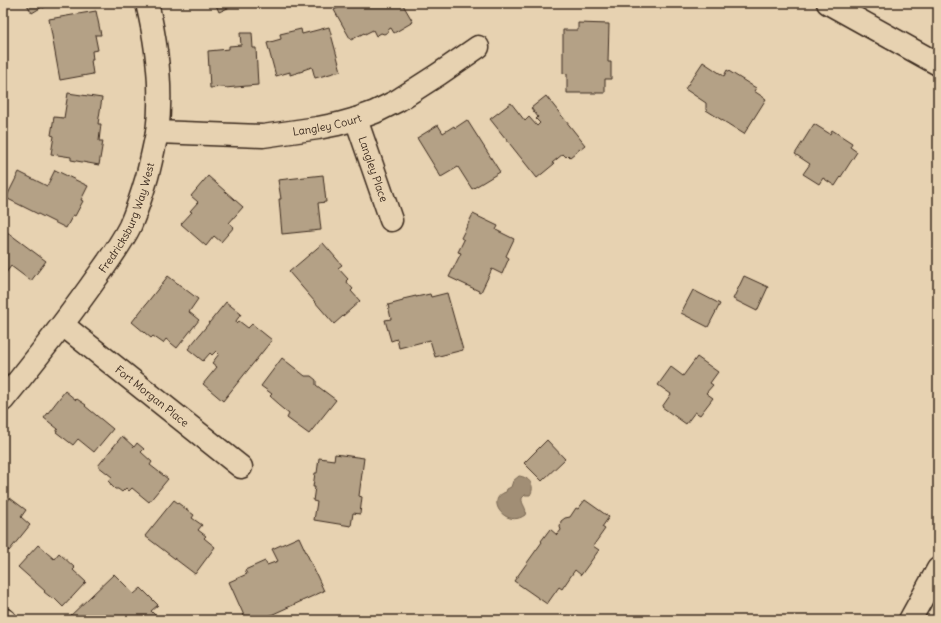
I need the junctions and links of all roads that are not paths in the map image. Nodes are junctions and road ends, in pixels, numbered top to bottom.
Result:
1 (147, 3) edge
2 (828, 3) edge
3 (478, 48) dead end
4 (938, 64) edge
5 (356, 119) junction
6 (157, 132) junction
7 (391, 220) dead end
8 (63, 325) junction
9 (3, 400) edge
10 (241, 467) dead end
11 (938, 569) edge
12 (910, 620) edge

1 - 6 street, Fredricksburg Way West
2 - 4 street
3 - 5 street, Langley Court
5 - 6 street, Langley Court
5 - 7 street, Langley Place
6 - 8 street, Fredricksburg Way West
8 - 9 street, Fredricksburg Way West
8 - 10 street, Fort Morgan Place
11 - 12 street

